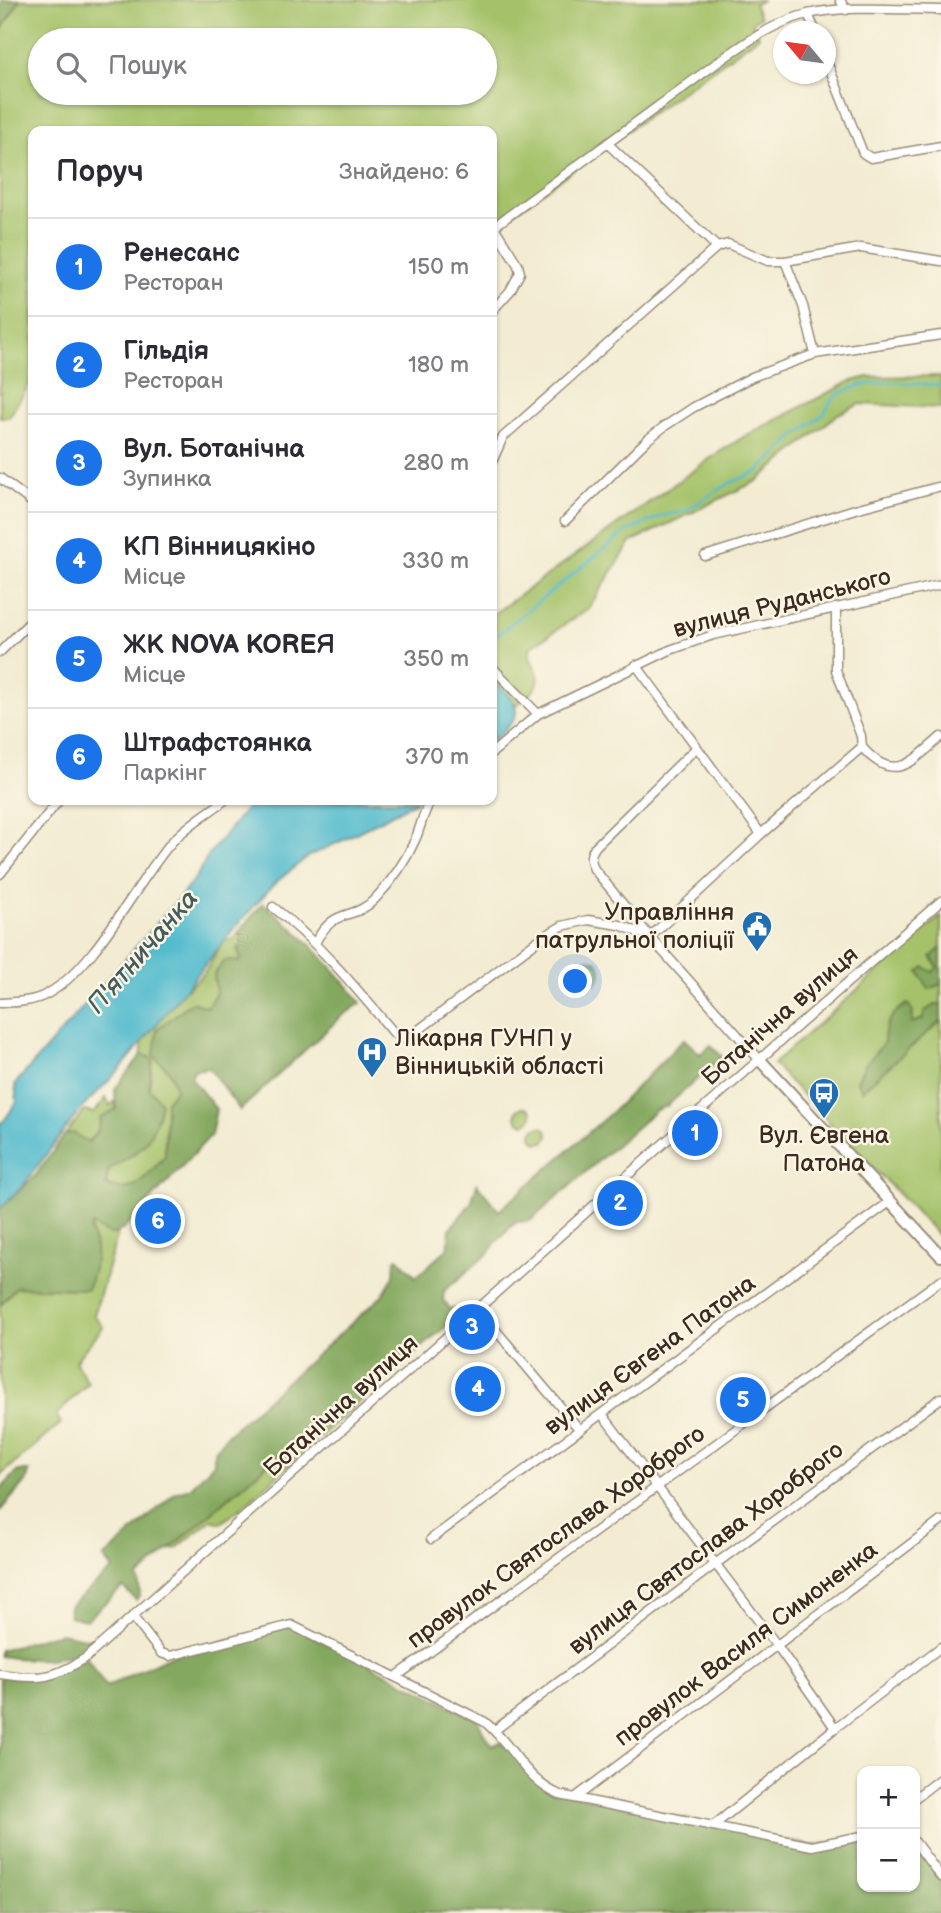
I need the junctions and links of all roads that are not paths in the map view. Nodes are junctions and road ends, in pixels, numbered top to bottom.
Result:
1 (840, 0) edge
2 (846, 10) junction
3 (941, 10) edge
4 (808, 14) junction
5 (811, 21) edge
6 (836, 84) edge
7 (608, 144) junction
8 (941, 146) edge
9 (497, 225) edge
10 (497, 234) edge
11 (717, 247) junction
12 (785, 261) junction
13 (941, 261) edge
14 (497, 305) edge
15 (941, 335) edge
16 (815, 354) junction
17 (497, 451) edge
18 (0, 478) edge
19 (941, 485) edge
20 (28, 499) edge
21 (565, 521) dead end
22 (705, 556) dead end
23 (941, 586) edge
24 (836, 608) junction
25 (28, 626) edge
26 (0, 652) edge
27 (636, 665) junction
28 (497, 672) edge
29 (538, 714) junction
30 (941, 737) edge
31 (862, 747) junction
32 (696, 748) junction
33 (497, 749) edge
34 (55, 805) edge
35 (218, 805) edge
36 (429, 805) edge
37 (761, 834) junction
38 (0, 874) edge
39 (941, 901) edge
40 (273, 907) dead end
41 (650, 937) junction
42 (315, 943) junction
43 (0, 1003) edge
44 (759, 1059) junction
45 (891, 1201) junction
46 (941, 1256) edge
47 (941, 1280) edge
48 (478, 1309) junction
49 (941, 1398) edge
50 (602, 1414) junction
51 (580, 1430) junction
52 (657, 1488) junction
53 (941, 1521) edge
54 (432, 1539) dead end
55 (714, 1565) junction
56 (133, 1617) junction
57 (776, 1644) junction
58 (941, 1647) edge
59 (0, 1674) edge
60 (397, 1676) junction
61 (835, 1728) junction
62 (495, 1730) junction
63 (941, 1778) edge
64 (920, 1794) edge
65 (575, 1798) junction
66 (713, 1826) junction
67 (857, 1837) edge
68 (920, 1849) edge
69 (941, 1877) edge

1 - 2 street
2 - 3 street
2 - 4 street
4 - 5 street
4 - 7 street
6 - 8 street
7 - 9 street
7 - 11 street
10 - 14 street
11 - 12 street
11 - 17 street
12 - 13 street
12 - 16 street
15 - 16 street
16 - 21 street
18 - 20 street
19 - 22 street
23 - 24 street, вулиця Руданського
24 - 27 street, вулиця Руданського
24 - 31 street
25 - 26 street
27 - 29 street, вулиця Руданського
27 - 32 street
28 - 29 street
29 - 33 street, вулиця Руданського
30 - 31 street
31 - 37 street
32 - 37 street
32 - 41 street
34 - 38 street
35 - 43 street
36 - 42 street
37 - 41 street
39 - 44 street, Ботанічна вулиця
40 - 42 street
41 - 42 street
41 - 44 street
44 - 45 street
44 - 48 street, Ботанічна вулиця
45 - 46 street
45 - 50 street, вулиця Євгена Патона
47 - 52 street, провулок Святослава Хороброго
48 - 51 street
48 - 56 street, Ботанічна вулиця
49 - 55 street, вулиця Святослава Хороброго
50 - 51 street, вулиця Євгена Патона
50 - 52 street
51 - 54 street, вулиця Євгена Патона
52 - 55 street
52 - 60 street, провулок Святослава Хороброго
53 - 57 street, провулок Василя Симоненка
55 - 57 street
55 - 62 street, вулиця Святослава Хороброго
56 - 59 street, Ботанічна вулиця
56 - 60 street
57 - 61 street
57 - 65 street, провулок Василя Симоненка
58 - 61 street
60 - 62 street
61 - 66 street
62 - 65 street
63 - 64 street
65 - 66 street
66 - 67 street
68 - 69 street

